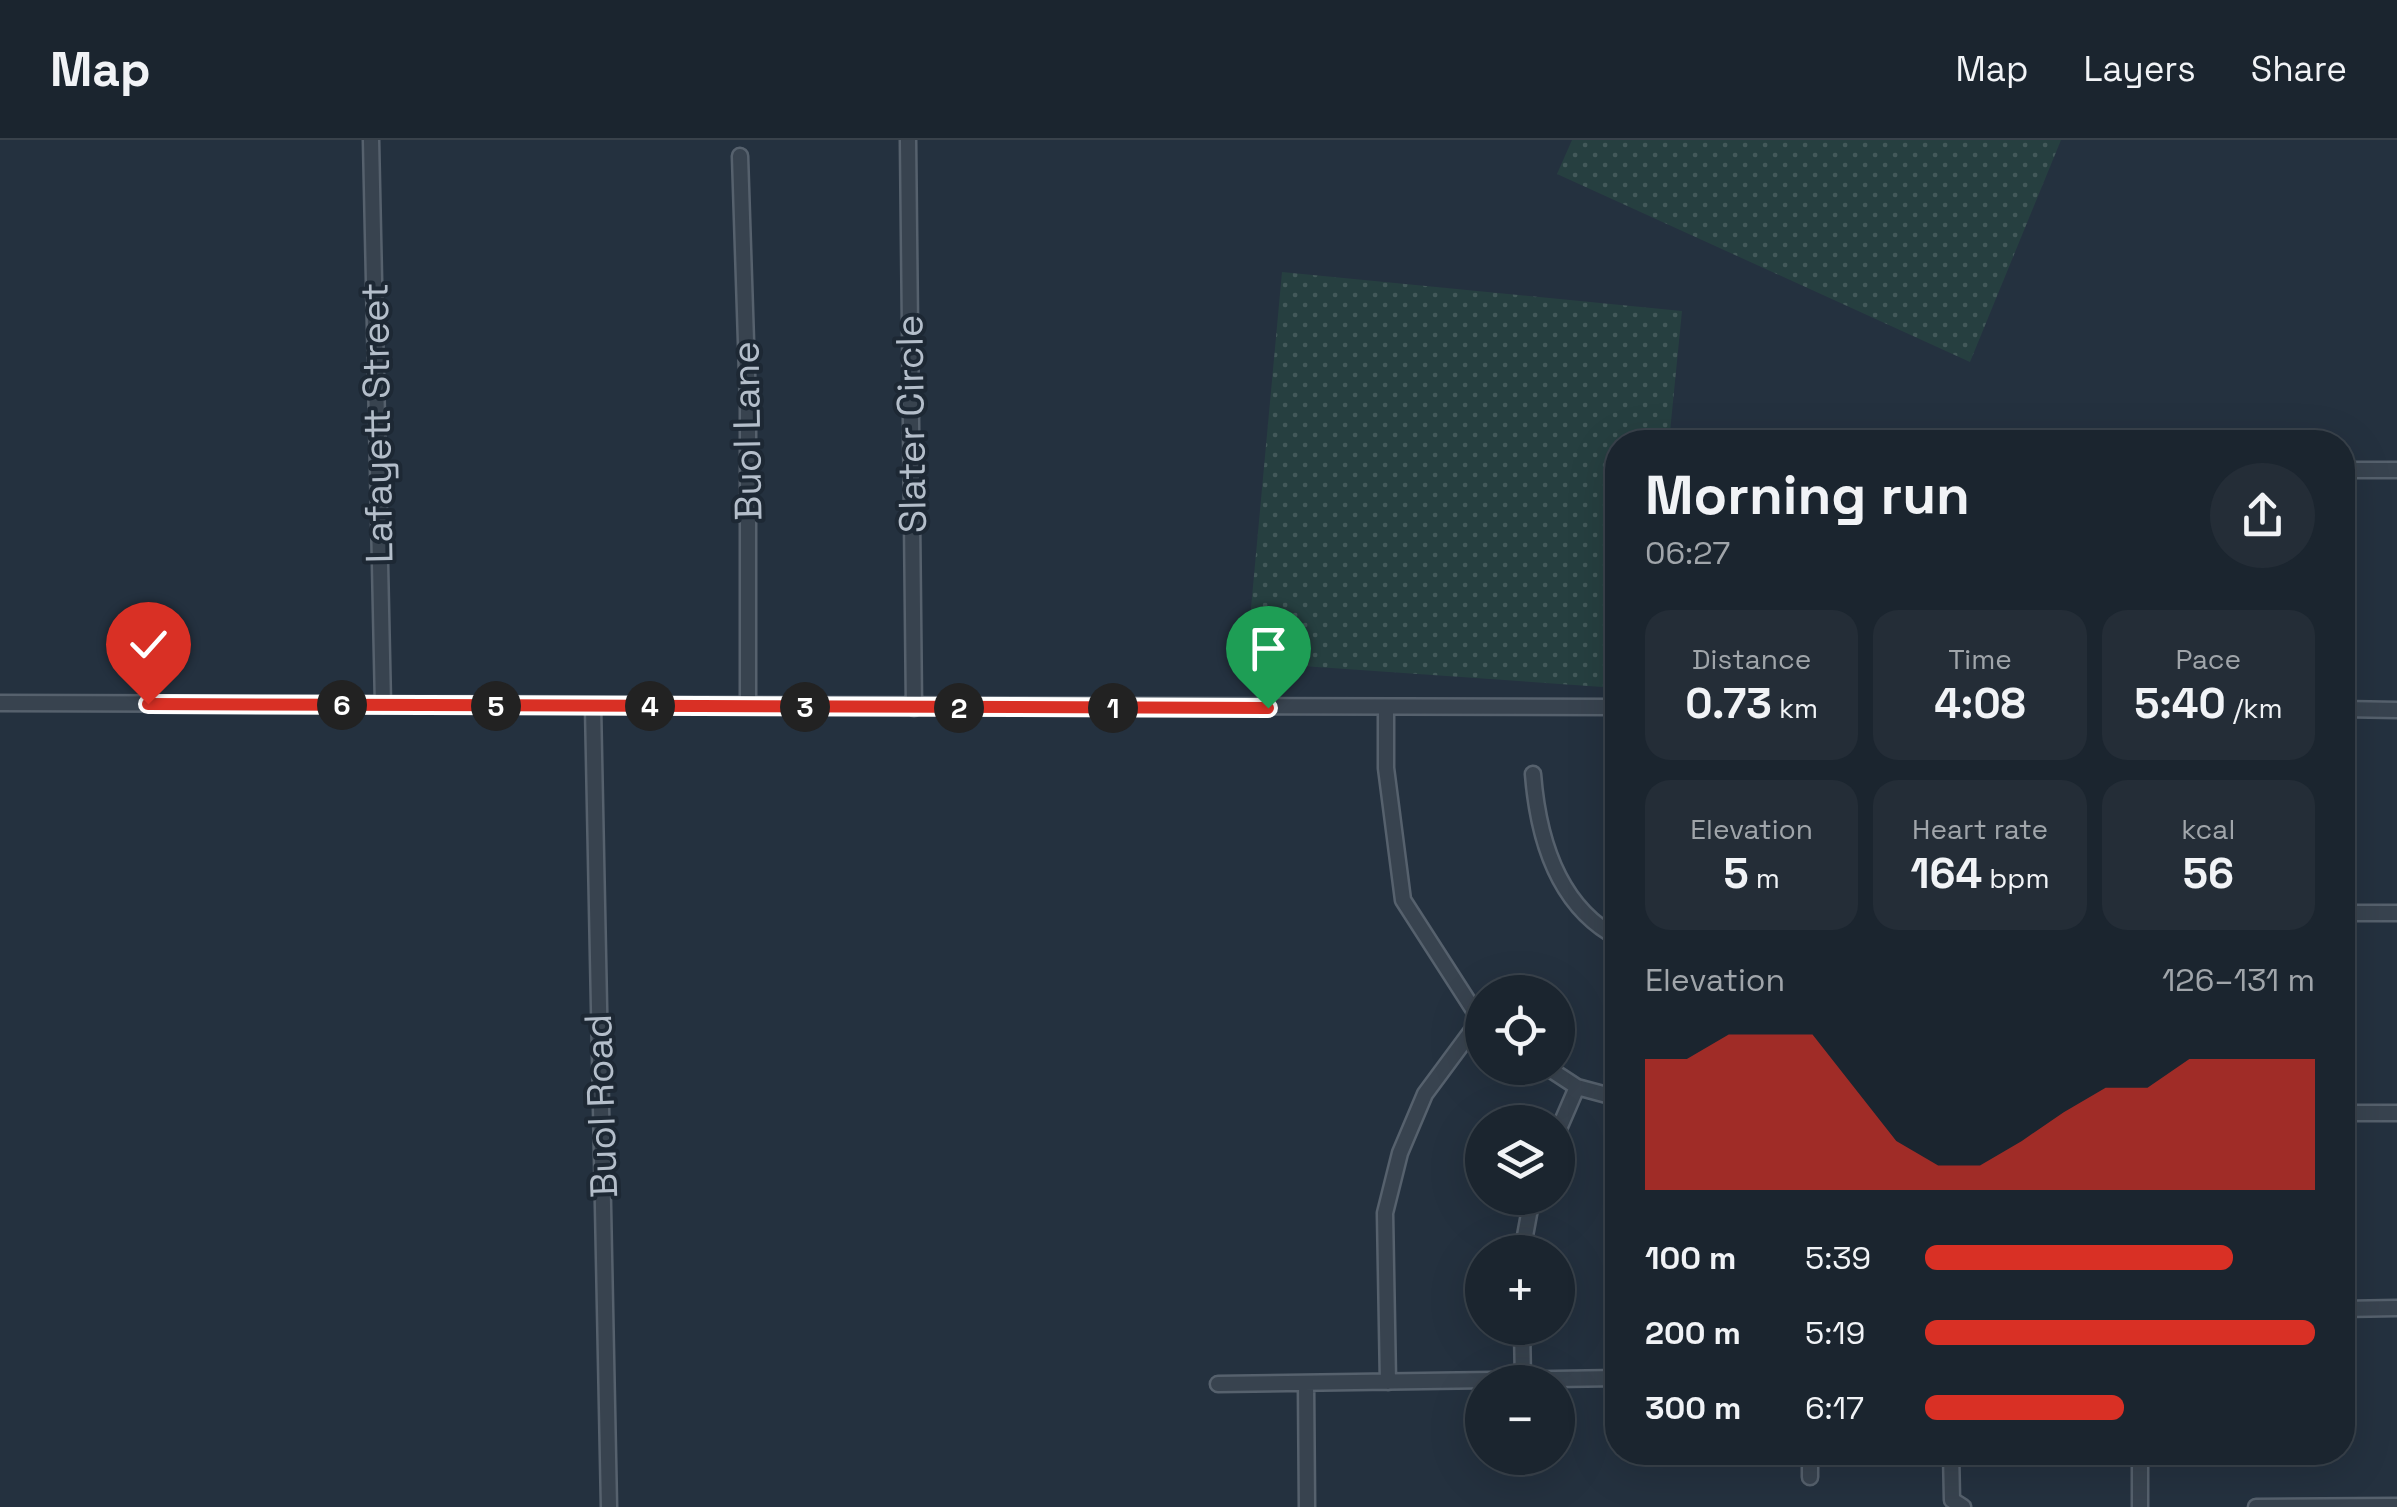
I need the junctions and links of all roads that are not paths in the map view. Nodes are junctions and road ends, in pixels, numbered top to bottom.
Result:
1 (371, 140) edge
2 (908, 140) edge
3 (740, 156) dead end
4 (2355, 470) edge
5 (2397, 470) edge
6 (0, 703) edge
7 (382, 705) junction
8 (593, 706) junction
9 (748, 706) junction
10 (1605, 707) edge
11 (914, 708) junction
12 (1386, 708) junction
13 (2355, 709) edge
14 (2397, 710) edge
15 (1533, 774) dead end
16 (2355, 913) edge
17 (2397, 913) edge
18 (1605, 932) edge
19 (1465, 997) edge
20 (1465, 1043) edge
21 (1574, 1085) edge
22 (1577, 1087) junction
23 (1605, 1095) edge
24 (1569, 1105) edge
25 (2355, 1113) edge
26 (2397, 1113) edge
27 (2397, 1308) edge
28 (2355, 1309) edge
29 (1605, 1379) edge
30 (1575, 1380) edge
31 (1388, 1382) junction
32 (1465, 1382) edge
33 (1218, 1384) dead end
34 (1306, 1384) junction
35 (1810, 1465) edge
36 (1951, 1465) edge
37 (2140, 1465) edge
38 (1810, 1477) dead end
39 (2397, 1506) edge
40 (609, 1507) edge
41 (1307, 1507) edge
42 (1962, 1507) edge
43 (2140, 1507) edge
44 (2256, 1507) edge
45 (2366, 1507) edge

1 - 7 street, Lafayett Street
2 - 11 street, Slater Circle
3 - 9 street, Buol Lane
4 - 5 street
6 - 7 street
7 - 8 street
8 - 9 street
8 - 40 street, Buol Road
9 - 11 street
10 - 12 street
11 - 12 street
12 - 19 street
13 - 14 street
15 - 18 street
16 - 17 street
20 - 31 street
21 - 22 street
22 - 23 street
22 - 24 street
25 - 26 street
27 - 28 street
29 - 30 street
31 - 32 street
31 - 34 street
33 - 34 street
34 - 41 street
35 - 38 street
36 - 42 street
37 - 43 street
39 - 45 street
44 - 45 street

